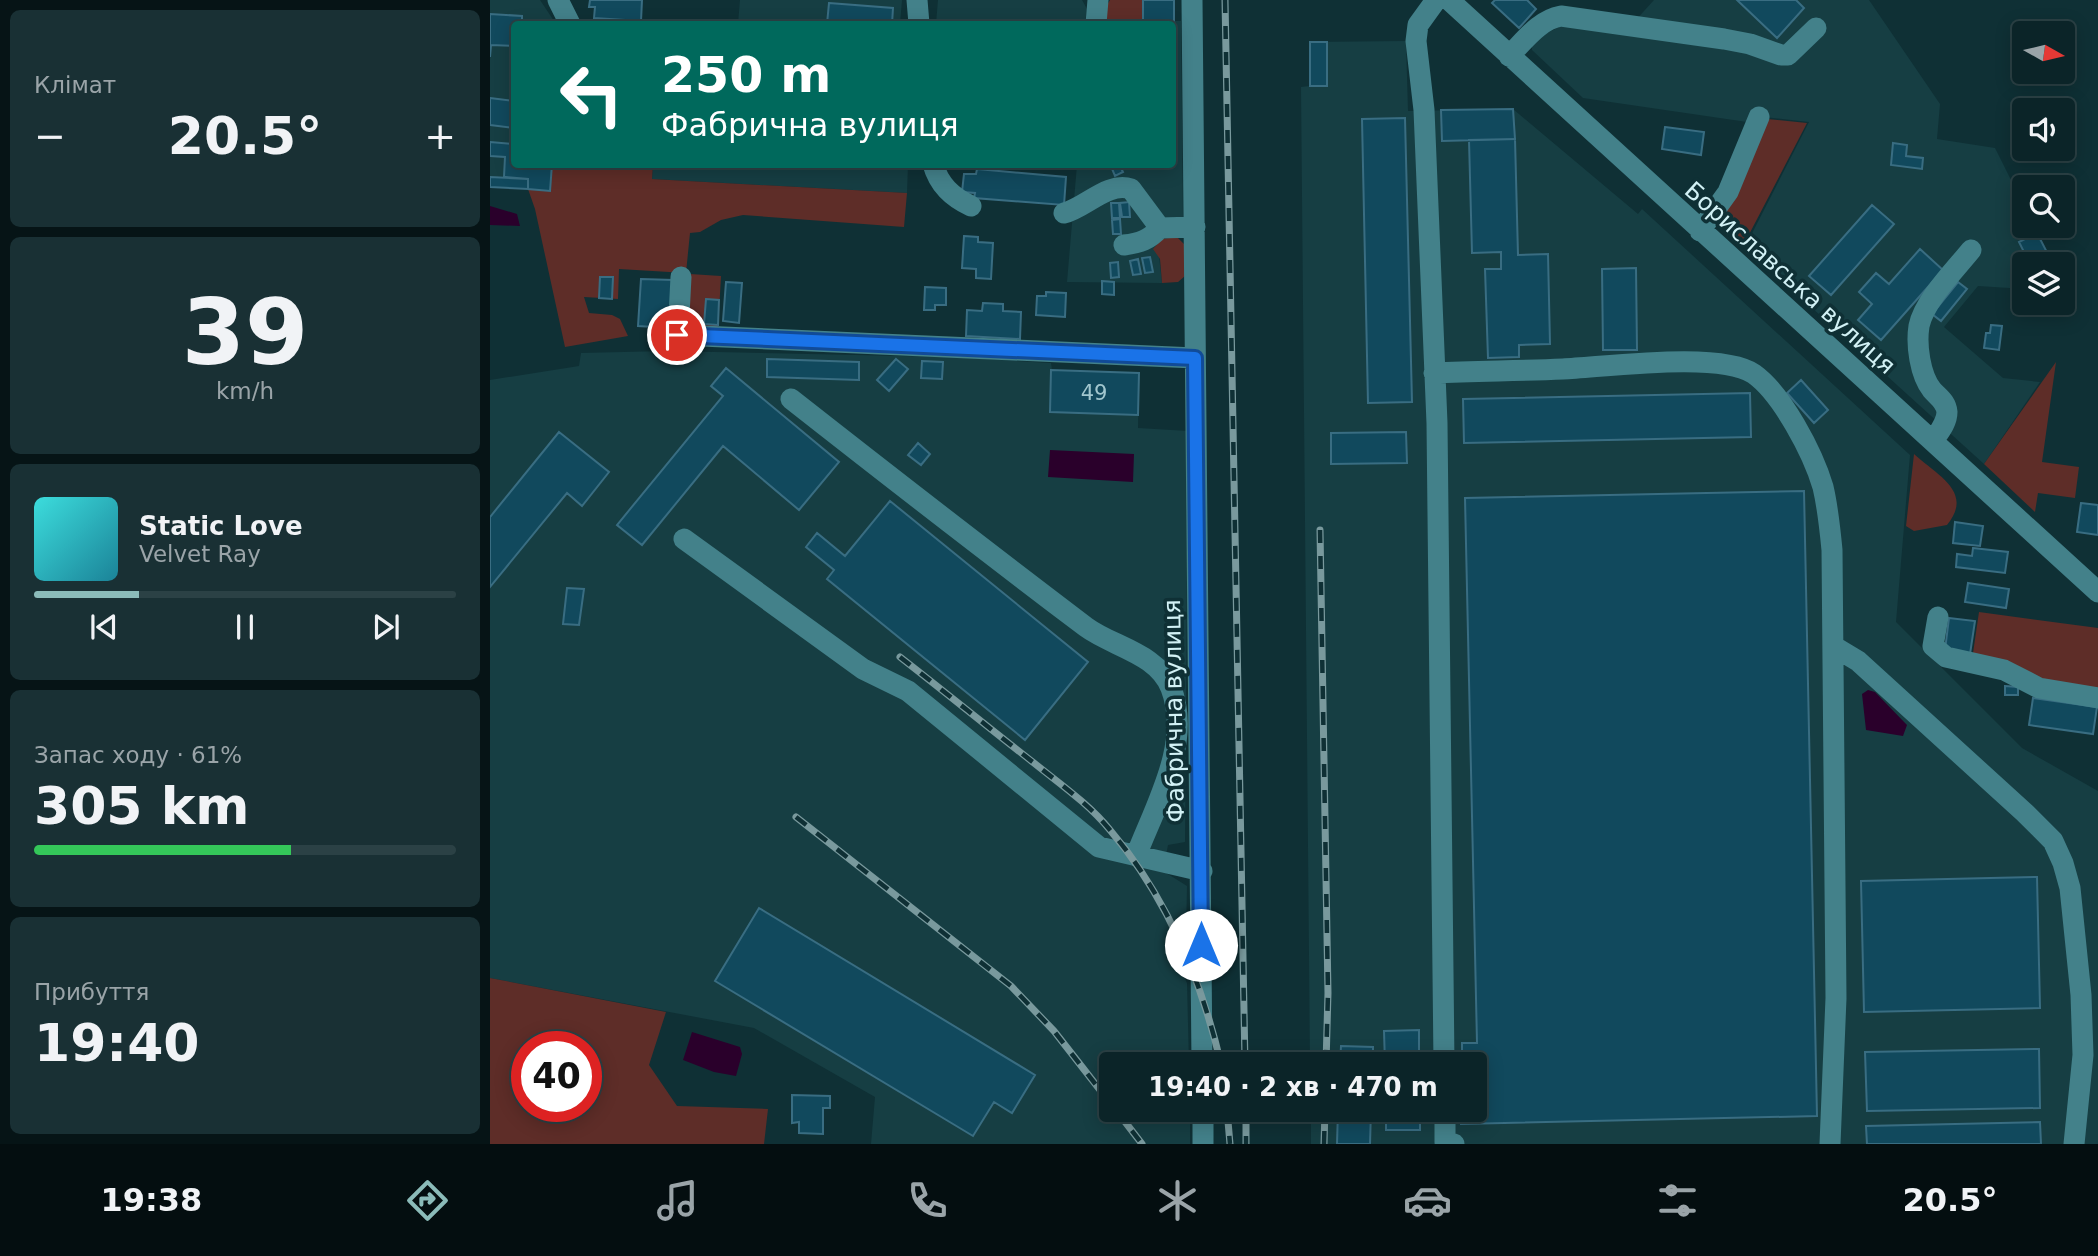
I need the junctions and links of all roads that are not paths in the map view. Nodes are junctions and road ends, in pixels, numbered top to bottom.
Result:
1 (558, 0) edge
2 (918, 0) edge
3 (1098, 0) edge
4 (1192, 0) edge
5 (1436, 0) edge
6 (1448, 0) edge
7 (568, 21) edge
8 (919, 21) edge
9 (1096, 21) edge
10 (1816, 28) dead end
11 (1510, 56) junction
12 (1759, 117) dead end
13 (1183, 146) edge
14 (1729, 166) dead end
15 (934, 168) edge
16 (1728, 192) junction
17 (971, 205) dead end
18 (1064, 213) dead end
19 (1195, 227) junction
20 (1160, 228) junction
21 (1700, 231) junction
22 (1124, 245) dead end
23 (1971, 250) dead end
24 (681, 277) dead end
25 (1195, 358) junction
26 (1434, 373) junction
27 (790, 399) dead end
28 (1933, 441) junction
29 (684, 539) dead end
30 (2098, 593) edge
31 (1938, 617) dead end
32 (1833, 646) junction
33 (2098, 698) edge
34 (1136, 856) junction
35 (1202, 871) junction
36 (1202, 1052) edge
37 (1444, 1052) edge
38 (2089, 1090) edge
39 (1203, 1122) edge
40 (1445, 1122) edge
41 (1445, 1143) edge
42 (1203, 1144) edge
43 (1830, 1144) edge
44 (2074, 1144) edge

1 - 7 street
2 - 8 street
3 - 9 street
4 - 13 street, Фабрична вулиця
5 - 26 street
6 - 11 street, Бориславська вулиця
10 - 11 street
11 - 21 street, Бориславська вулиця
12 - 16 street
13 - 19 street, Фабрична вулиця
14 - 16 street
15 - 17 street
16 - 21 street
18 - 20 street
19 - 20 street
19 - 25 street, Фабрична вулиця
20 - 22 street
21 - 28 street, Бориславська вулиця
23 - 28 street
24 - 25 street
25 - 35 street, Фабрична вулиця
26 - 32 street
26 - 37 street
27 - 34 street
28 - 30 street, Бориславська вулиця
29 - 34 street
31 - 33 street
32 - 38 street
32 - 43 street
34 - 35 street
35 - 36 street, Фабрична вулиця
38 - 44 street
39 - 42 street
40 - 41 street

